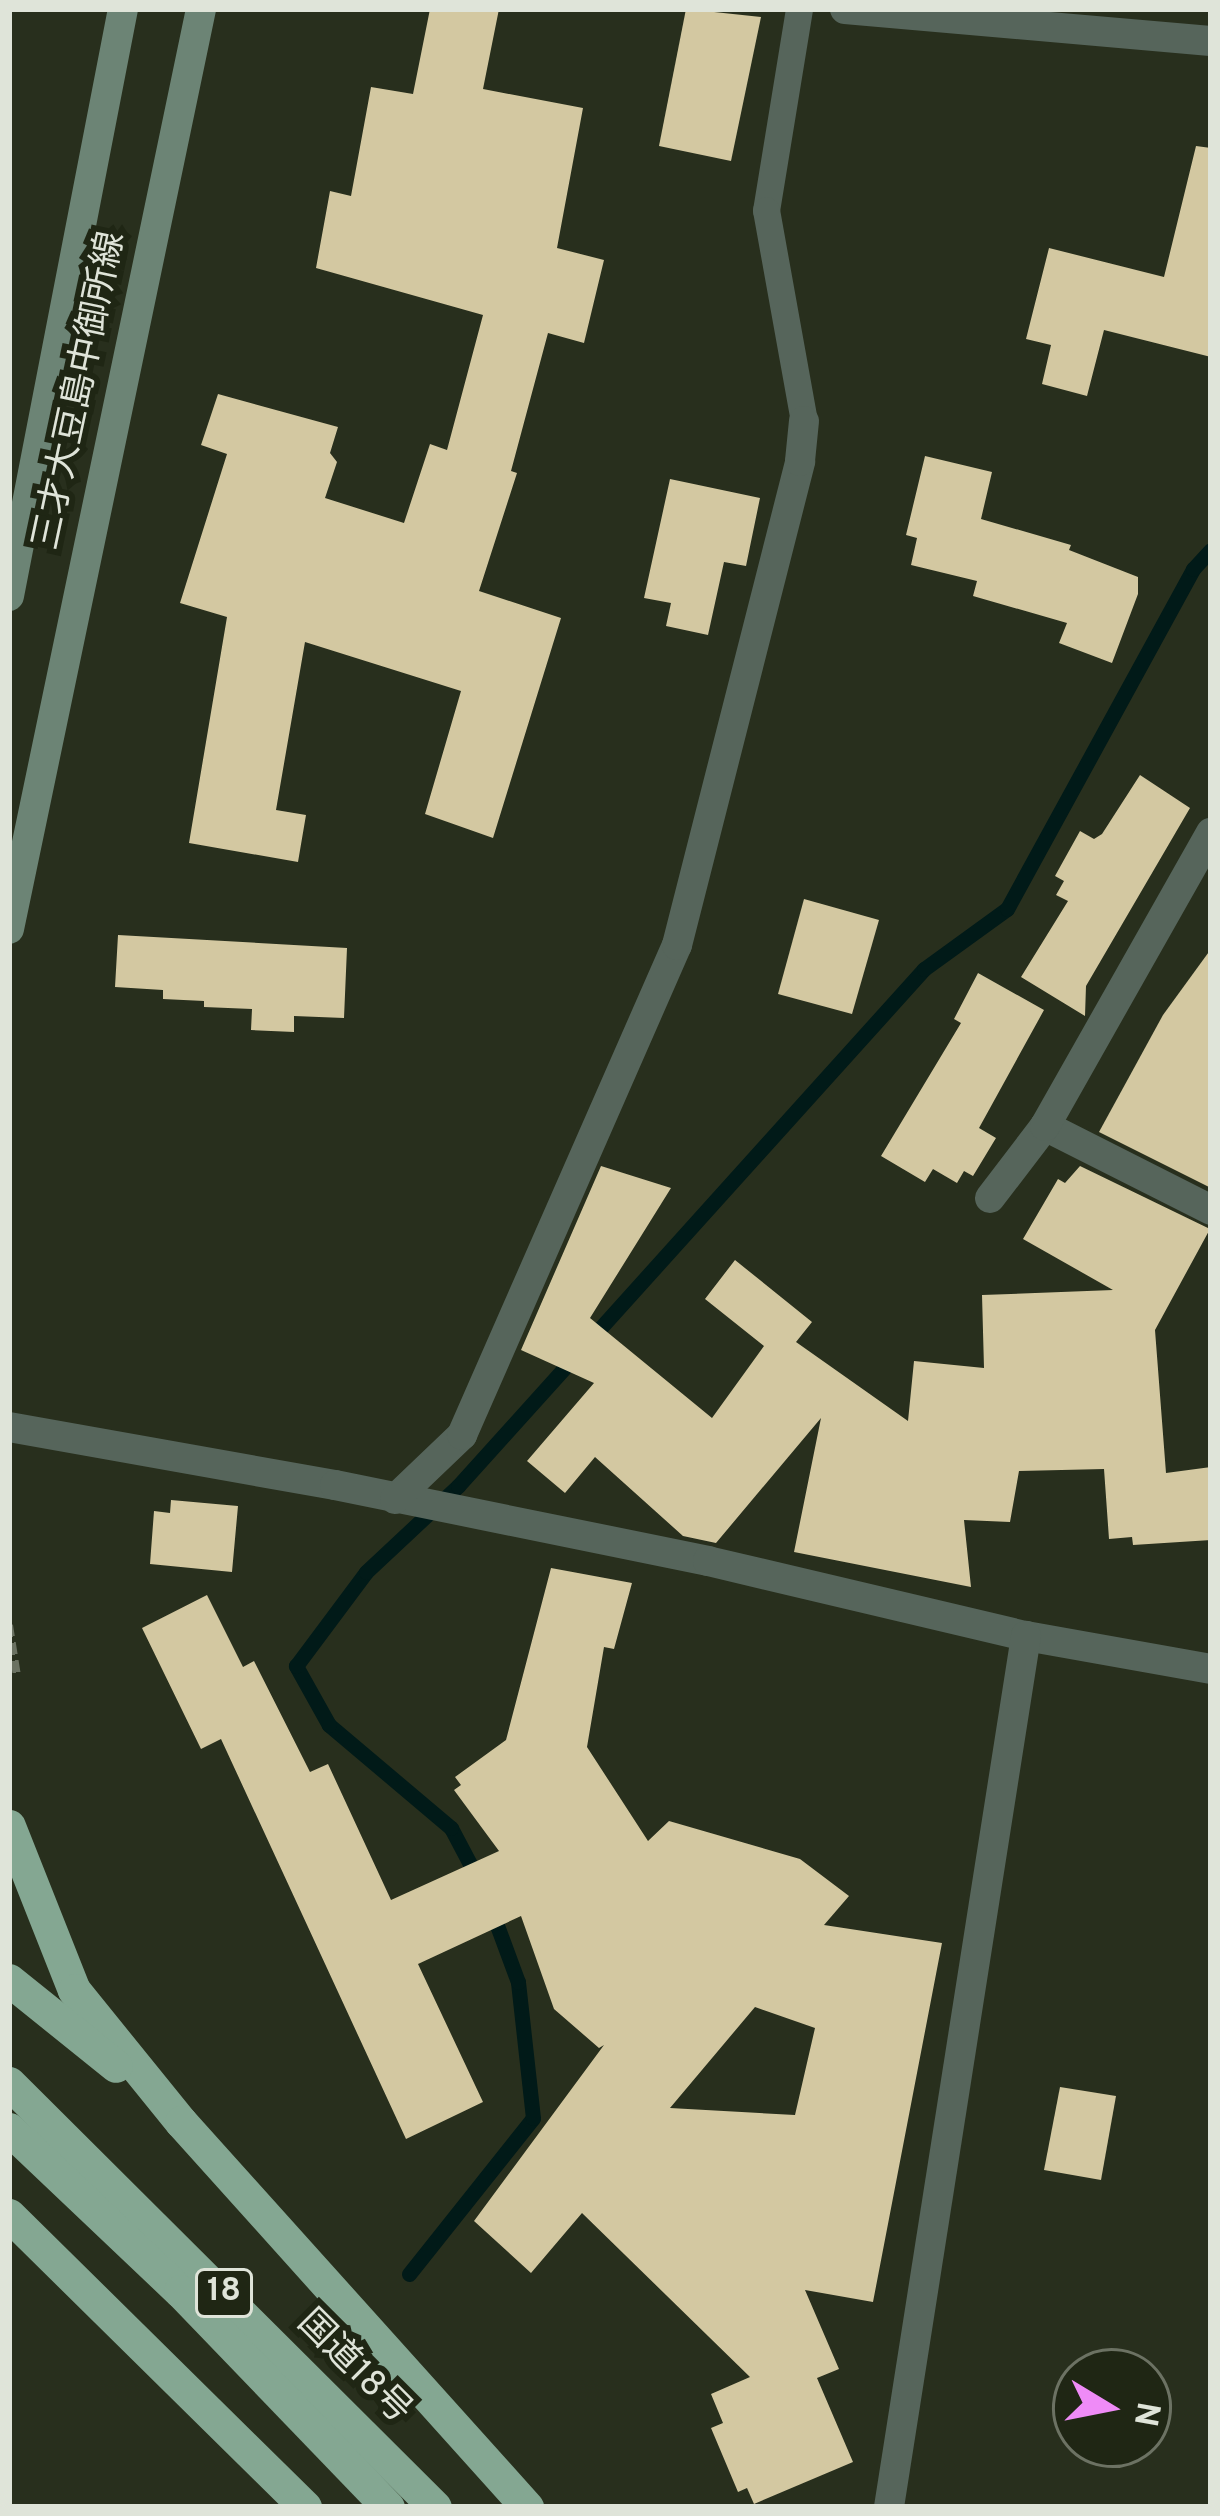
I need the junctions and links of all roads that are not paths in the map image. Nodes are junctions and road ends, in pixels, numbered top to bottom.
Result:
1 (122, 9) edge
2 (201, 9) edge
3 (799, 9) edge
4 (845, 9) edge
5 (1211, 41) edge
6 (804, 421) joint
7 (9, 596) edge
8 (1211, 833) edge
9 (9, 929) edge
10 (1045, 1126) junction
11 (990, 1198) dead end
12 (1211, 1210) edge
13 (9, 1426) edge
14 (406, 1502) junction
15 (1026, 1636) junction
16 (1211, 1669) edge
17 (9, 1826) edge
18 (9, 1980) edge
19 (9, 2083) edge
20 (181, 2122) junction
21 (9, 2129) edge
22 (9, 2215) edge
23 (23, 2236) edge
24 (305, 2507) edge
25 (388, 2507) edge
26 (435, 2507) edge
27 (527, 2507) edge
28 (889, 2507) edge

1 - 7 main road, 三才大豆島中御所線
2 - 9 main road, 三才大豆島中御所線
3 - 6 lane
4 - 5 street
6 - 14 street
8 - 10 street
10 - 11 street
10 - 12 street
13 - 14 street
14 - 15 street
15 - 16 street
15 - 28 street
17 - 20 highway, 18
18 - 20 highway, 18
19 - 26 highway, 国道18号 / 18
20 - 27 highway, 18
21 - 25 highway, 国道18号 / 18
22 - 23 highway, 18
23 - 24 highway, 18

